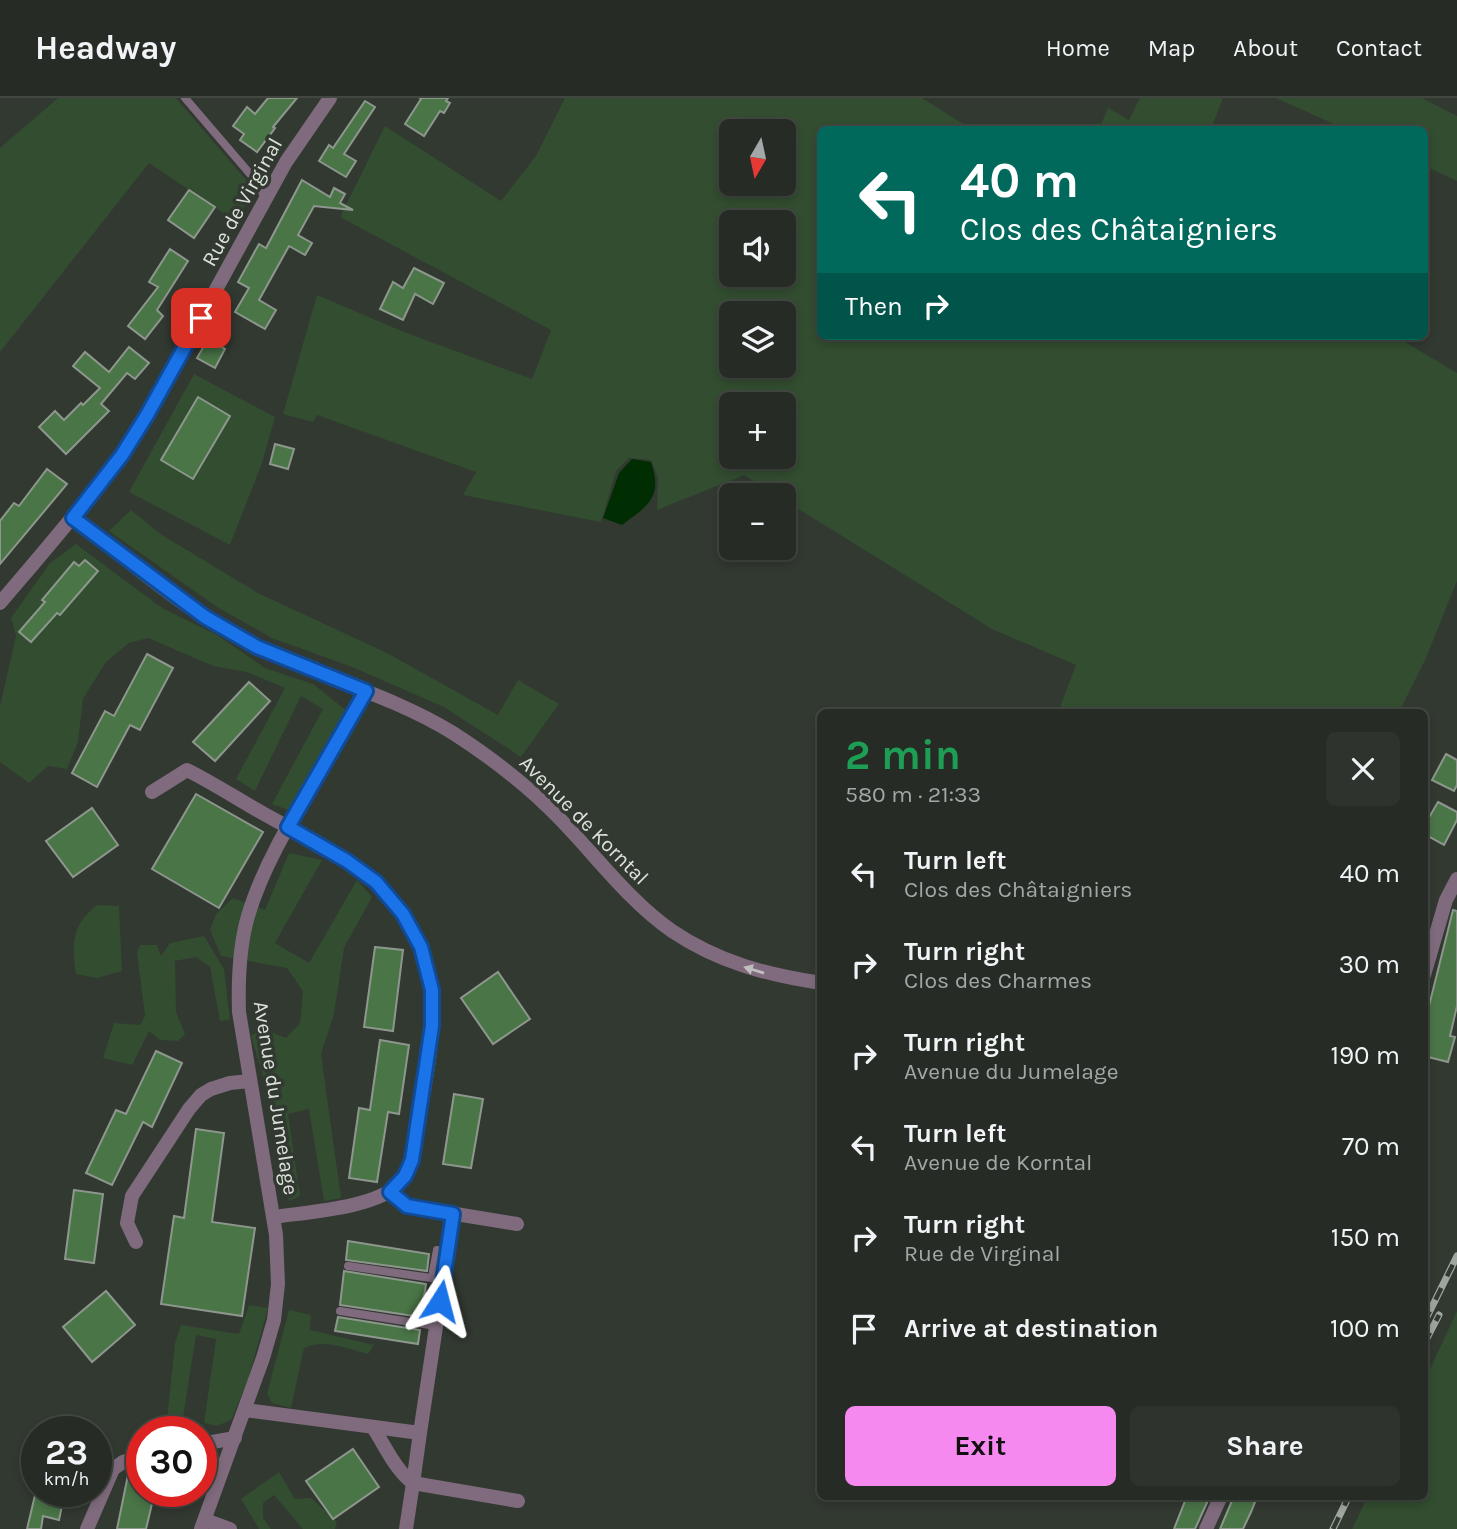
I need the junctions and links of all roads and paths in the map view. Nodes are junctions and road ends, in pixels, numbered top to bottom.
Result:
1 (185, 98) edge
2 (330, 99) edge
3 (265, 198) junction
4 (73, 518) junction
5 (0, 603) edge
6 (366, 691) junction
7 (152, 792) dead end
8 (288, 827) junction
9 (1457, 879) edge
10 (1428, 961) edge
11 (817, 982) edge
12 (250, 1080) junction
13 (390, 1192) junction
14 (453, 1214) junction
15 (274, 1217) junction
16 (517, 1224) dead end
17 (136, 1242) dead end
18 (442, 1251) junction
19 (348, 1266) dead end
20 (340, 1311) dead end
21 (436, 1326) junction
22 (245, 1410) junction
23 (374, 1429) junction
24 (420, 1433) junction
25 (235, 1438) junction
26 (217, 1441) edge
27 (126, 1461) edge
28 (413, 1483) junction
29 (1218, 1500) edge
30 (518, 1502) dead end
31 (203, 1524) edge
32 (87, 1529) edge
33 (230, 1529) edge
34 (406, 1529) edge
35 (1206, 1529) edge

1 - 3 lane
2 - 3 street, Rue de Virginal
3 - 4 street, Rue de Virginal
4 - 5 street, Rue de Virginal
4 - 6 street, Avenue de Korntal
6 - 8 street, Avenue du Jumelage
11 -> 6 street, Avenue de Korntal
7 - 8 street
8 - 12 street, Avenue du Jumelage
8 - 13 street
9 - 10 street
12 - 15 street, Avenue du Jumelage
12 - 17 street
13 - 14 street
13 - 15 street
14 - 16 street
14 - 18 street
15 - 22 street, Avenue du Jumelage
18 - 19 lane
18 - 21 street
20 - 21 lane
21 - 24 street
22 - 23 street
22 - 25 street, Avenue du Jumelage
23 - 24 street
23 - 28 street
24 - 28 street
25 - 26 street
25 - 31 street, Avenue du Jumelage
27 - 32 street
28 - 30 street
28 - 34 street
29 - 35 street
31 - 33 street

